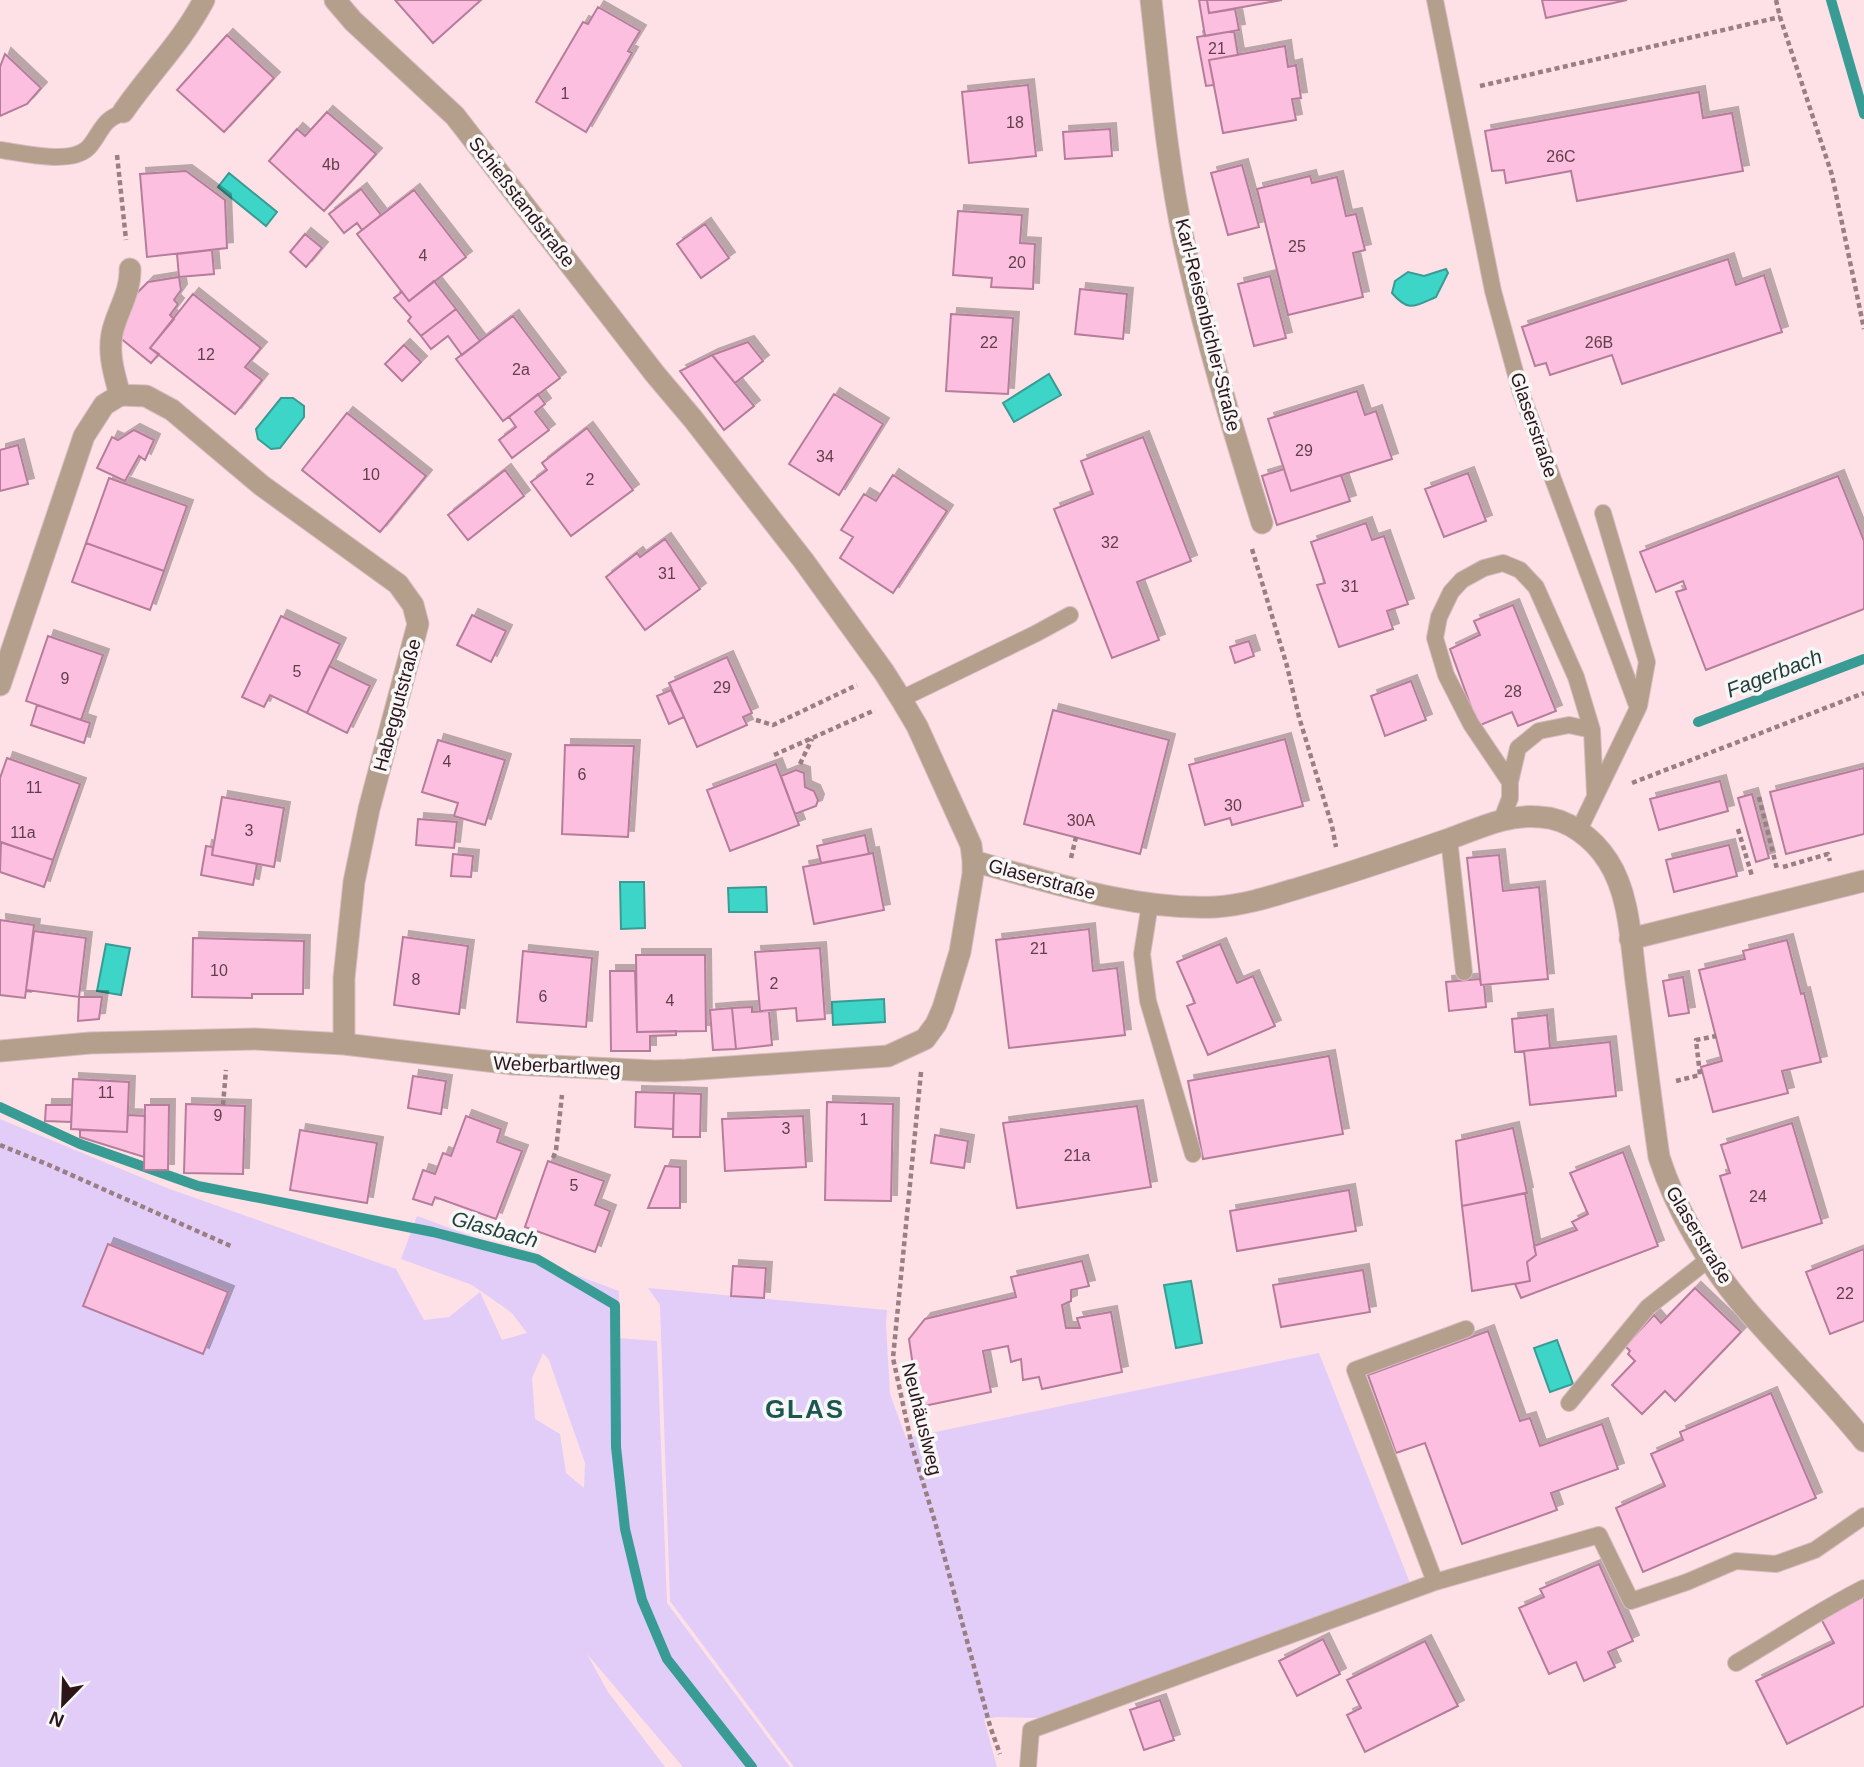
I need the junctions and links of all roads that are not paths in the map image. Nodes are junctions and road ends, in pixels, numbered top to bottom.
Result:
1 (204, 0) edge
2 (335, 0) edge
3 (1151, 0) edge
4 (1435, 0) edge
5 (123, 112) joint
6 (0, 150) edge
7 (130, 269) road end
8 (120, 395) junction
9 (693, 419) joint
10 (1259, 513) road end
11 (1603, 513) dead end
12 (1070, 615) dead end
13 (0, 685) edge
14 (901, 699) junction
15 (1638, 708) junction
16 (1592, 730) junction
17 (1510, 782) junction
18 (1595, 797) junction
19 (1503, 819) junction
20 (1579, 830) junction
21 (1449, 839) junction
22 (974, 861) junction
23 (1864, 881) edge
24 (1150, 904) junction
25 (1630, 939) junction
26 (1464, 972) dead end
27 (344, 1044) junction
28 (0, 1051) edge
29 (1193, 1154) dead end
30 (1709, 1259) junction
31 (1466, 1329) dead end
32 (1569, 1404) dead end
33 (1864, 1441) edge
34 (1864, 1516) edge
35 (1435, 1582) junction
36 (1864, 1587) edge
37 (1736, 1662) dead end
38 (1028, 1767) edge

1 - 5 street
2 - 9 street, Schießstandstraße
3 - 10 street, Karl-Reisenbichler-Straße
4 - 15 lane, Glaserstraße
5 - 6 lane
7 - 8 street
8 - 13 street
8 - 27 street, Habeggutstraße
9 - 14 street, Glaserstraße
11 - 15 lane
12 - 14 lane
14 - 22 street, Glaserstraße
15 - 18 lane
16 - 17 lane
16 - 17 lane
16 - 18 lane
17 - 19 lane
18 - 20 lane
19 - 20 street, Glaserstraße
19 - 21 street, Glaserstraße
20 - 25 street, Glaserstraße
21 - 24 street, Glaserstraße
21 - 26 lane
22 - 24 street, Glaserstraße
22 - 27 street, Weberbartlweg
23 - 25 street
24 - 29 lane
25 - 30 street, Glaserstraße
27 - 28 street, Weberbartlweg
30 - 32 lane
30 - 33 street, Glaserstraße
31 - 35 lane
34 - 35 lane
35 - 38 lane
36 - 37 lane

